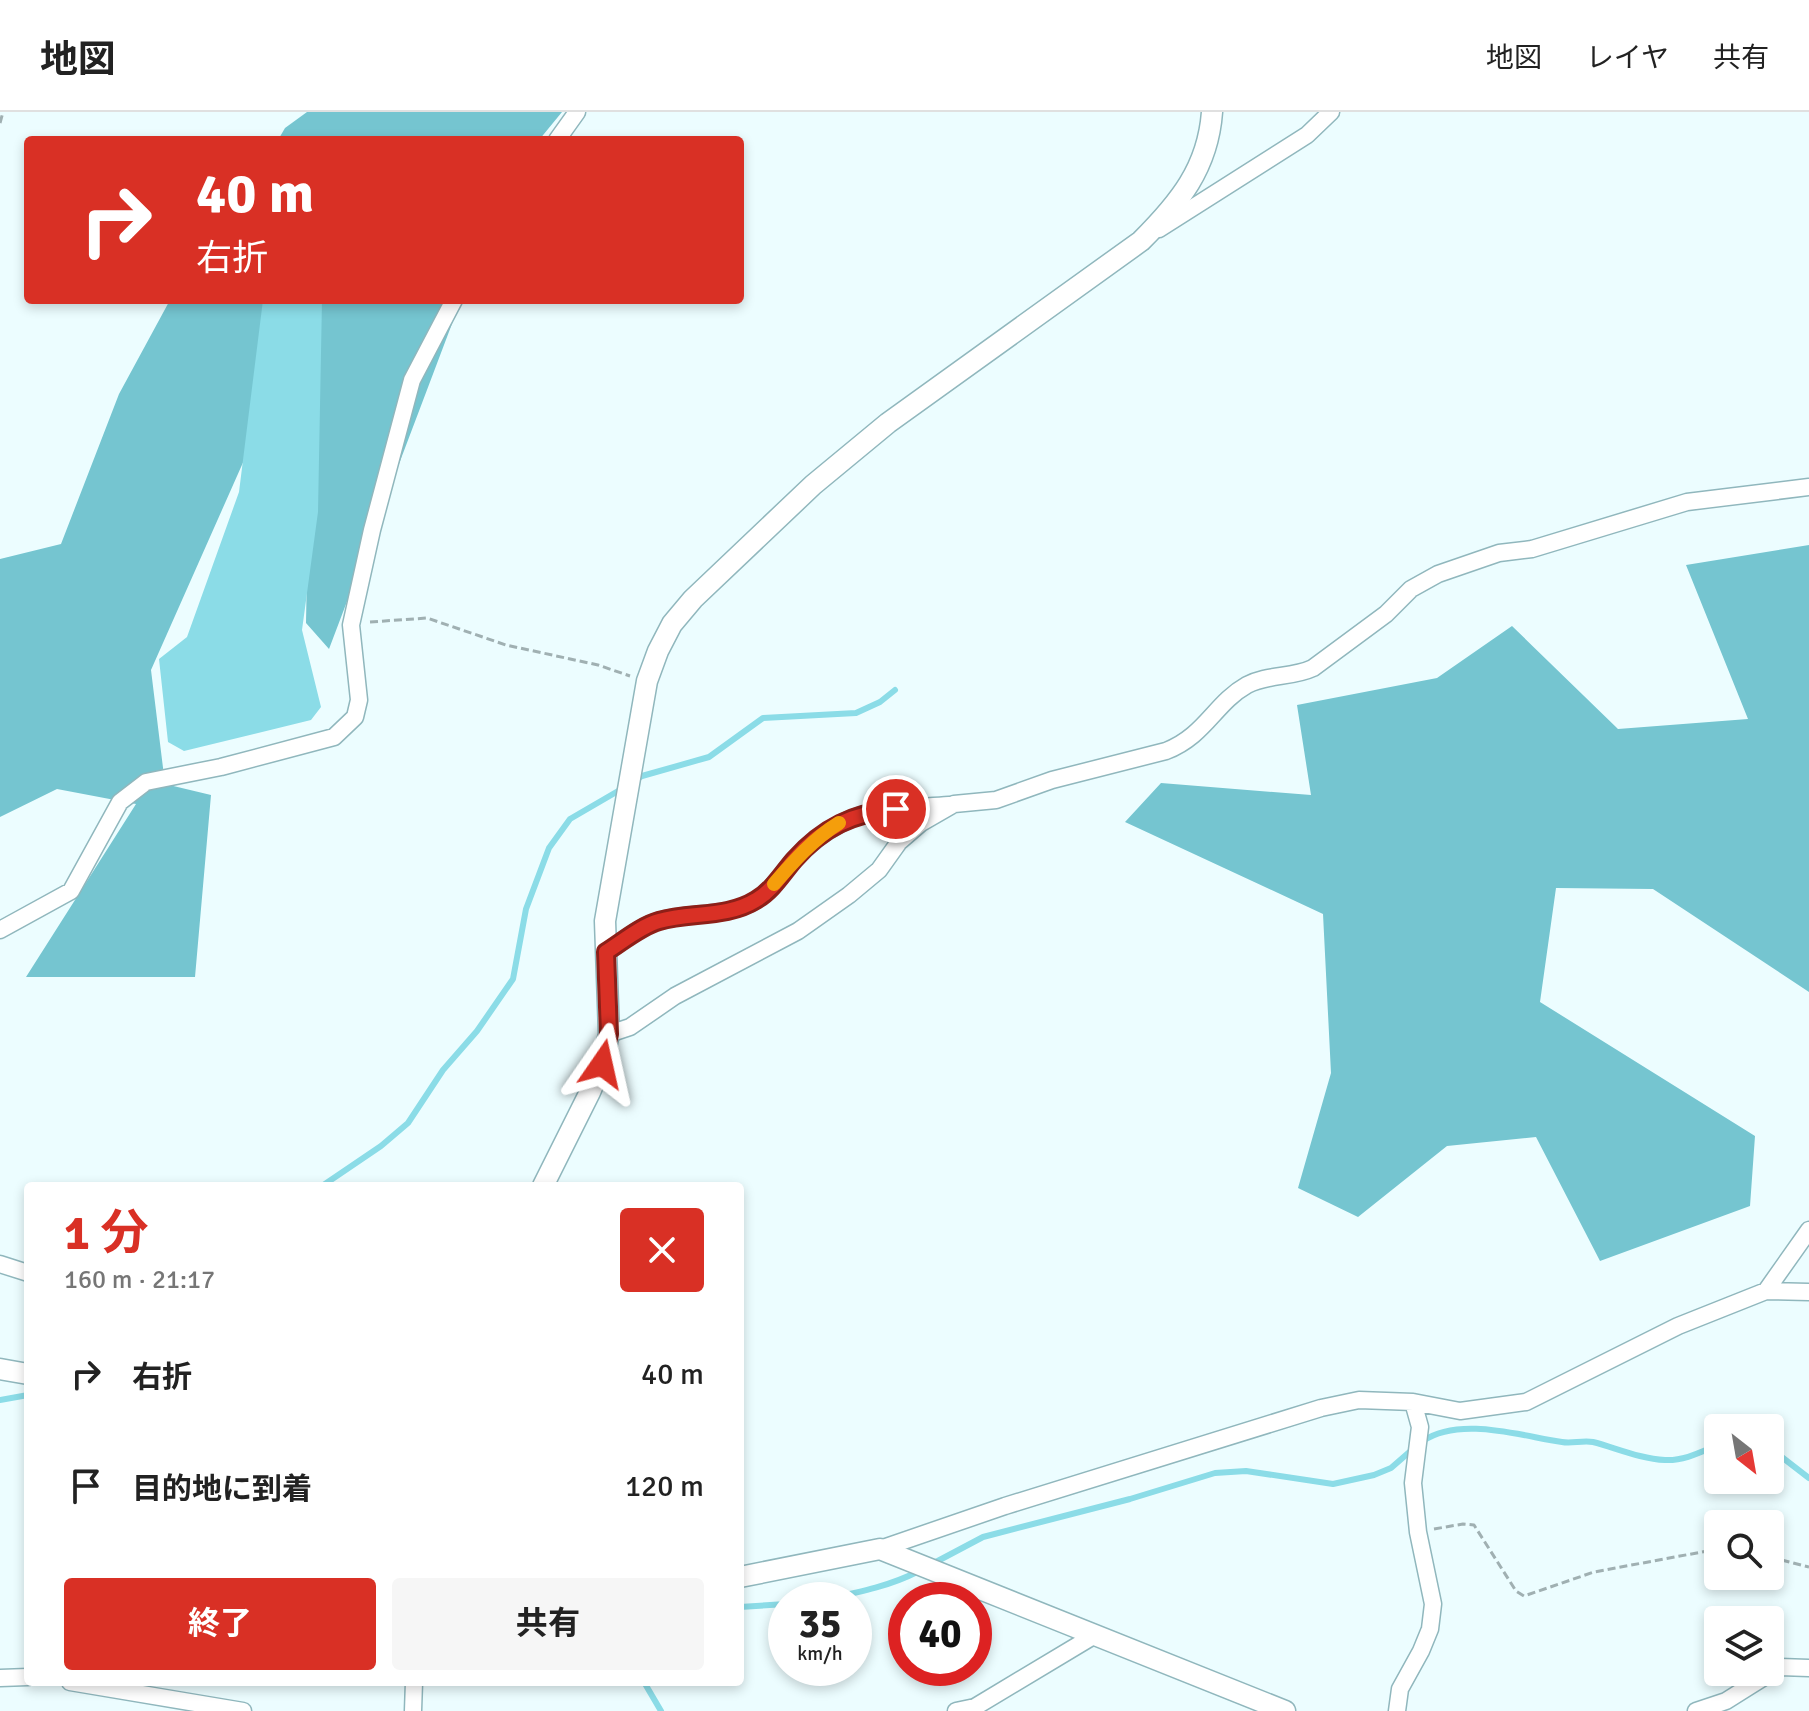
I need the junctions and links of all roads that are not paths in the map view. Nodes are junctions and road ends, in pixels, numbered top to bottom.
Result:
1 (577, 112) edge
2 (1212, 112) edge
3 (1331, 112) edge
4 (560, 136) edge
5 (1141, 241) junction
6 (452, 304) edge
7 (1809, 487) edge
8 (954, 804) junction
9 (0, 930) edge
10 (606, 952) junction
11 (609, 1034) junction
12 (545, 1182) edge
13 (1809, 1230) edge
14 (0, 1264) edge
15 (24, 1272) edge
16 (1766, 1291) junction
17 (1809, 1292) edge
18 (0, 1369) edge
19 (24, 1373) edge
20 (1413, 1402) junction
21 (880, 1549) junction
22 (744, 1576) edge
23 (1095, 1635) junction
24 (1809, 1668) edge
25 (24, 1677) edge
26 (0, 1678) edge
27 (94, 1686) edge
28 (414, 1686) edge
29 (243, 1711) edge
30 (413, 1711) edge
31 (956, 1711) edge
32 (1285, 1711) edge
33 (1397, 1711) edge
34 (1696, 1711) edge

1 - 4 street
2 - 5 street
3 - 5 street
5 - 10 street
6 - 9 street
7 - 8 street
8 - 10 street
8 - 11 street
10 - 11 street
11 - 12 street
13 - 16 street
14 - 15 street
16 - 17 street
16 - 20 street
18 - 19 street
20 - 21 street
20 - 33 street
21 - 22 street
21 - 23 street
23 - 31 street
23 - 32 street
24 - 34 street
25 - 26 street
27 - 29 street
28 - 30 street

